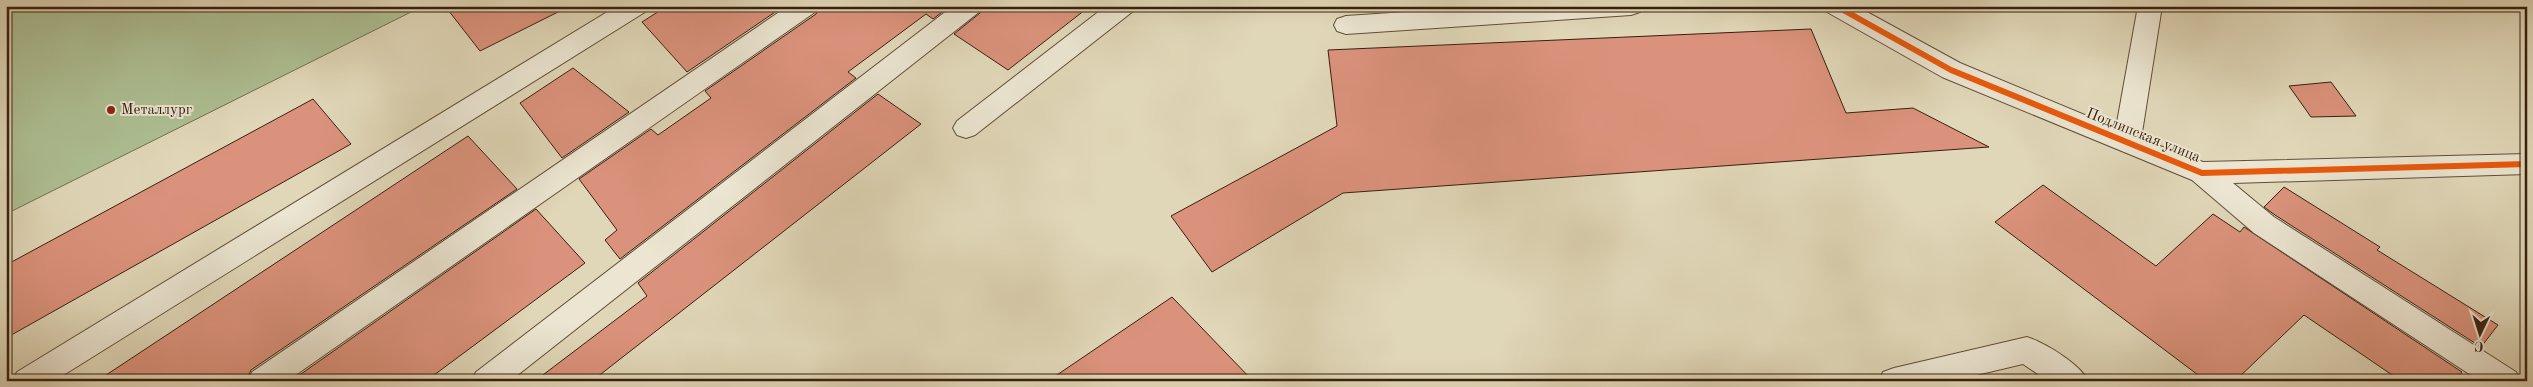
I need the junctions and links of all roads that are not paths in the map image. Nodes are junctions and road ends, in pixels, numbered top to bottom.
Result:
1 (636, 6) edge
2 (806, 6) edge
3 (970, 6) edge
4 (1123, 6) edge
5 (1631, 6) edge
6 (1836, 6) edge
7 (2150, 6) edge
8 (1346, 25) dead end
9 (966, 128) dead end
10 (2127, 144) junction
11 (2527, 164) edge
12 (2202, 173) junction
13 (28, 381) edge
14 (262, 381) edge
15 (487, 381) edge
16 (1894, 381) edge
17 (2073, 381) edge
18 (2504, 381) edge

1 - 13 street
2 - 14 street
3 - 15 street
4 - 9 street
5 - 8 street
6 - 10 street, Подлипская улица
7 - 10 street
10 - 12 street, Подлипская улица
11 - 12 street, Подлипская улица
12 - 18 street
16 - 17 street

